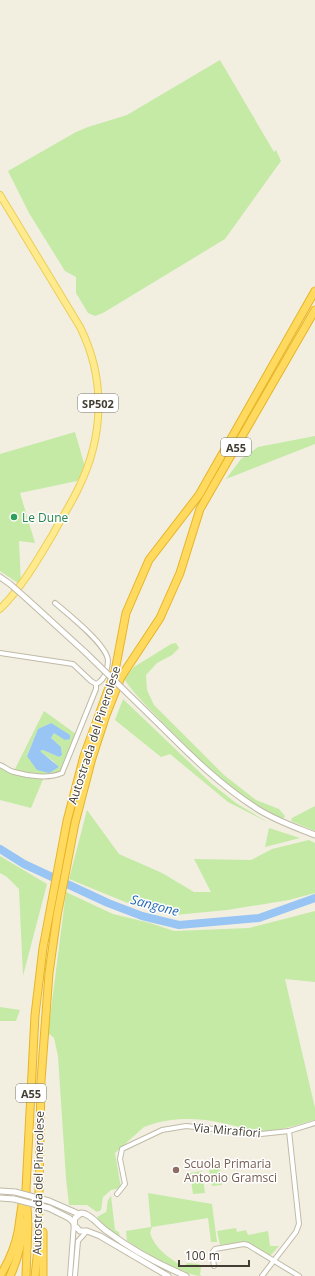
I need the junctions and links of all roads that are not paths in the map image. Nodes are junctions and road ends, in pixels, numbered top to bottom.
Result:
1 (0, 195) edge
2 (315, 291) edge
3 (315, 310) edge
4 (0, 577) edge
5 (56, 603) dead end
6 (0, 609) edge
7 (0, 653) edge
8 (96, 684) junction
9 (0, 765) edge
10 (315, 835) edge
11 (315, 1123) edge
12 (289, 1131) junction
13 (40, 1160) junction
14 (26, 1189) junction
15 (0, 1191) edge
16 (117, 1194) dead end
17 (0, 1198) edge
18 (79, 1214) junction
19 (92, 1219) junction
20 (74, 1223) junction
21 (87, 1231) junction
22 (274, 1261) junction
23 (214, 1266) dead end
24 (0, 1276) edge
25 (10, 1276) edge
26 (26, 1276) edge
27 (35, 1276) edge
28 (43, 1276) edge
29 (70, 1276) edge
30 (75, 1276) edge
31 (168, 1276) edge
32 (186, 1276) edge
33 (262, 1276) edge
34 (299, 1276) edge

1 - 6 main road, SP502
2 - 14 highway, Autostrada del Pinerolese / A55
3 - 13 highway, Autostrada del Pinerolese / A55
4 - 10 street, bridge
5 - 8 street
7 - 8 street
8 - 9 street
11 - 12 street, Via Mirafiori
12 - 16 street, Via Mirafiori
12 - 22 street
13 - 27 highway, Autostrada del Pinerolese / A55
13 - 28 highway
14 - 24 highway
14 - 25 highway
14 - 26 highway, Autostrada del Pinerolese / A55
15 - 18 street, bridge
17 - 20 street, bridge
18 - 19 street
18 - 20 street
19 - 21 street
19 - 32 street
20 - 21 street
20 - 29 street
21 - 30 street
21 - 31 street
22 - 23 street
22 - 33 street
22 - 34 street

